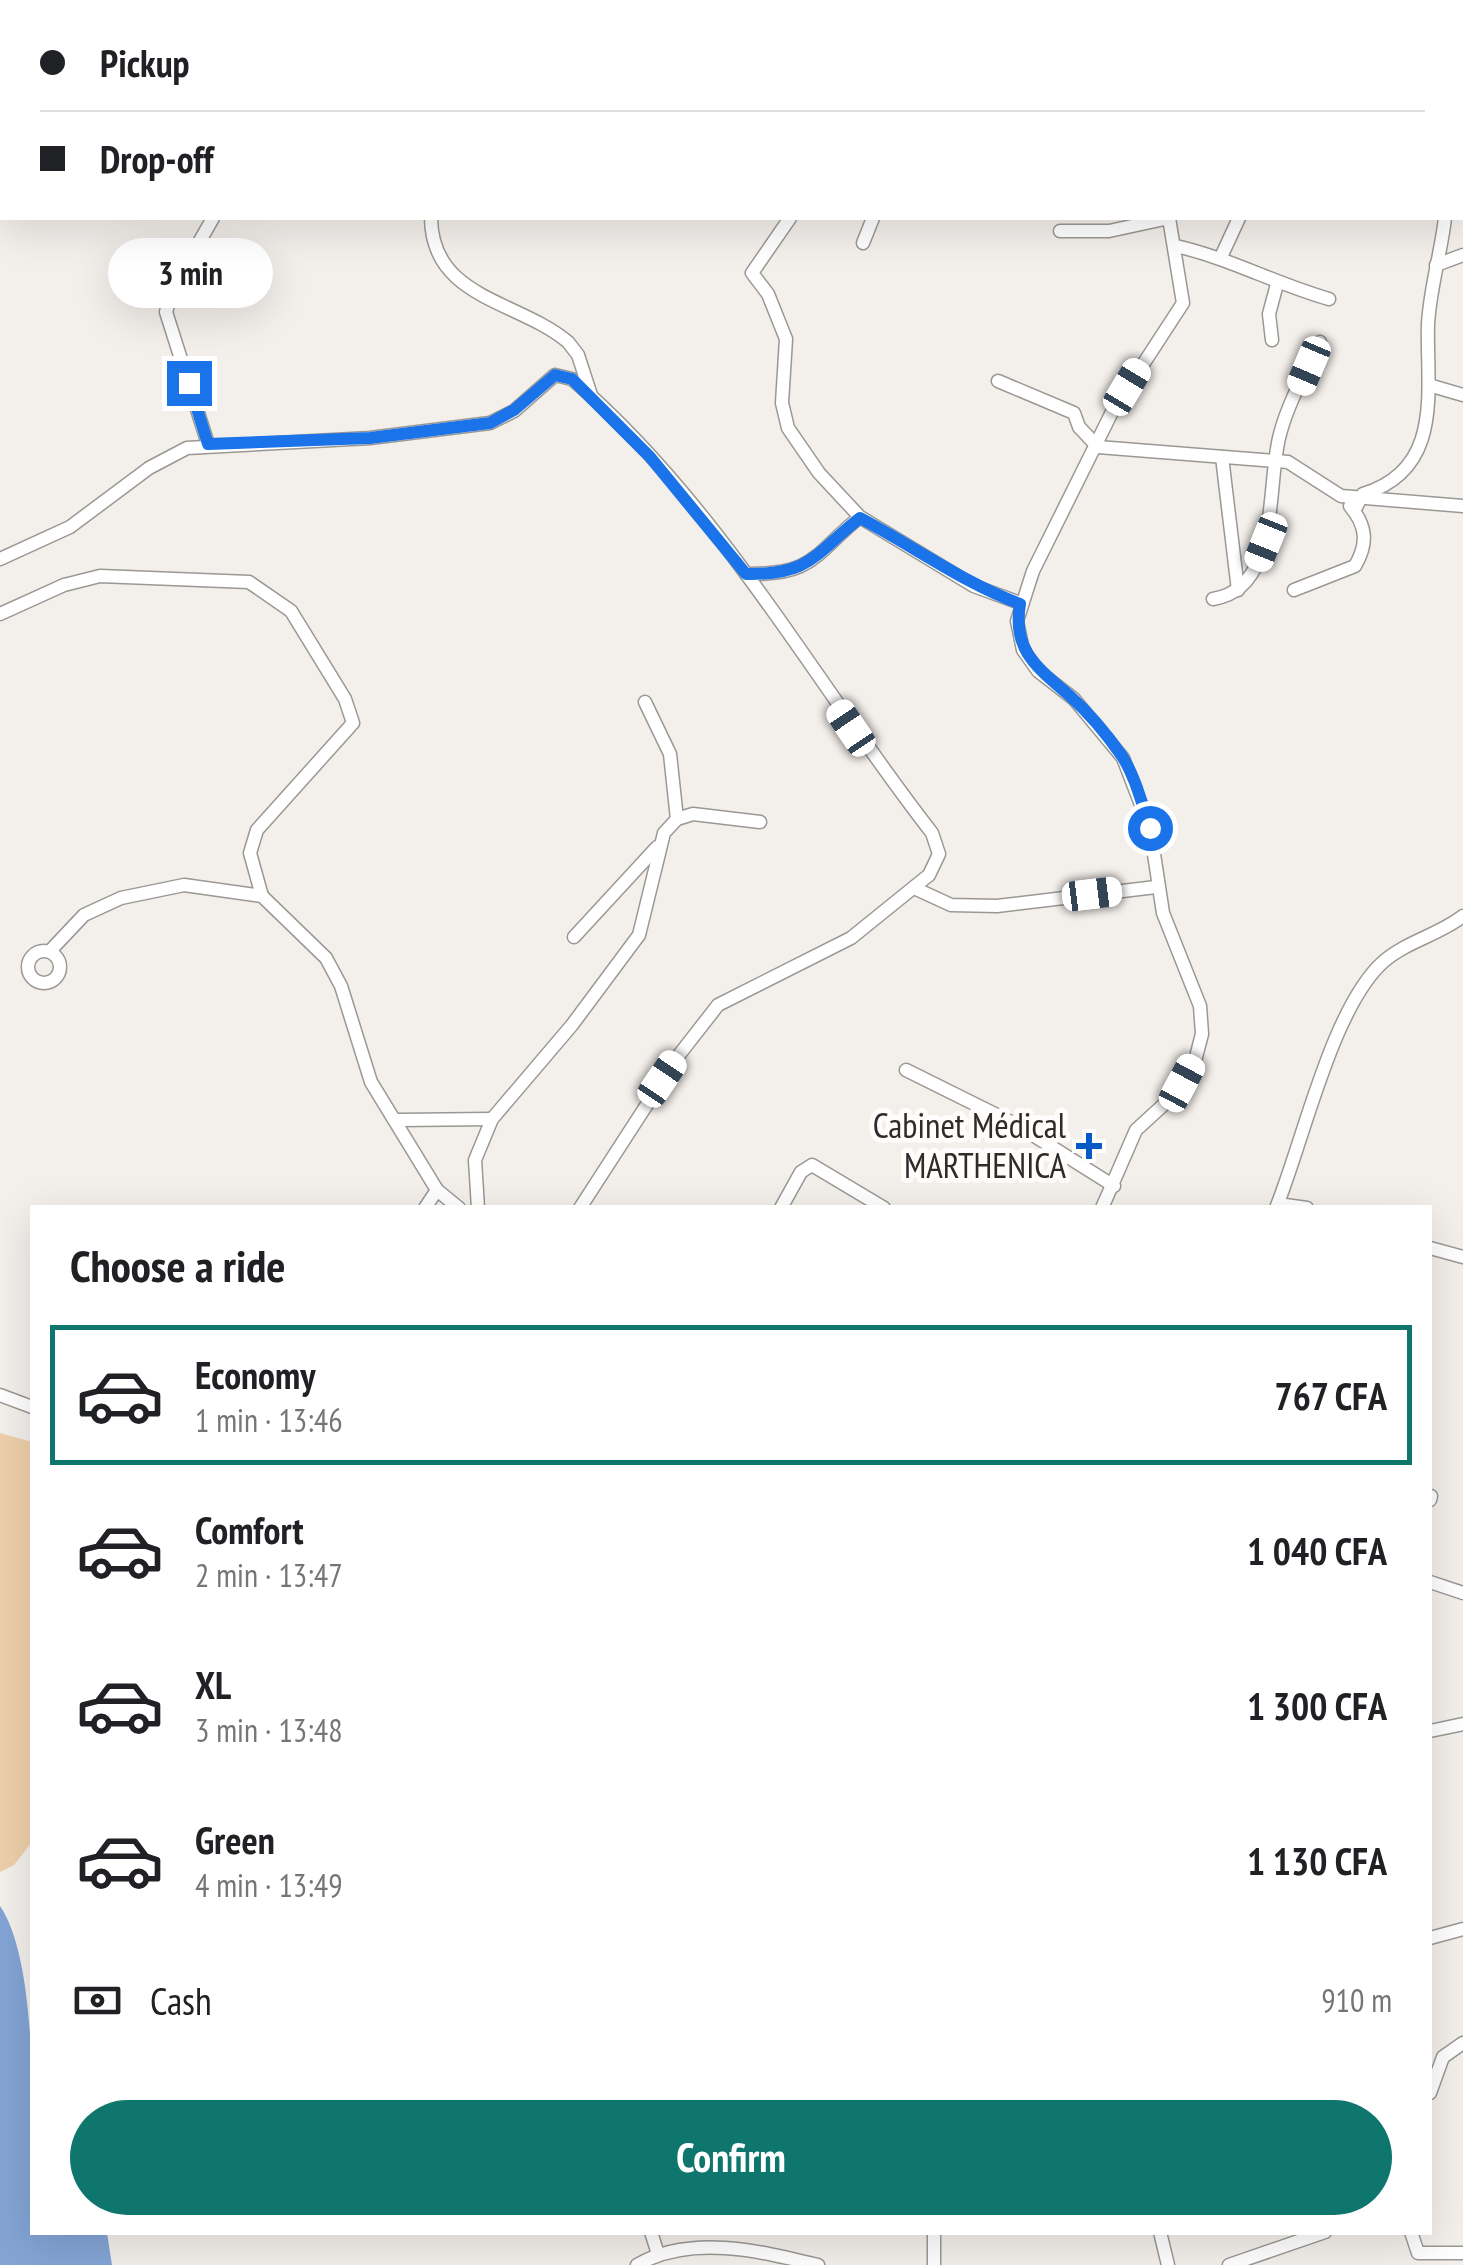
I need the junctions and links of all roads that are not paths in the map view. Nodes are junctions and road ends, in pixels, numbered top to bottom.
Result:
1 (212, 220) edge
2 (432, 220) edge
3 (789, 220) edge
4 (872, 220) edge
5 (1160, 220) edge
6 (1170, 220) edge
7 (1238, 220) edge
8 (1446, 220) edge
9 (1060, 231) dead end
10 (863, 243) dead end
11 (1176, 246) junction
12 (1463, 255) edge
13 (1222, 257) junction
14 (1436, 265) junction
15 (1278, 284) junction
16 (1329, 298) dead end
17 (1272, 340) dead end
18 (1320, 342) dead end
19 (998, 381) dead end
20 (1432, 386) junction
21 (1463, 395) edge
22 (592, 397) junction
23 (208, 444) junction
24 (1098, 447) junction
25 (1222, 457) junction
26 (1276, 460) junction
27 (1357, 505) junction
28 (1463, 506) edge
29 (860, 518) junction
30 (0, 559) edge
31 (746, 574) junction
32 (1238, 590) junction
33 (1294, 590) dead end
34 (1213, 599) dead end
35 (1020, 604) junction
36 (0, 614) edge
37 (645, 702) dead end
38 (677, 819) junction
39 (760, 822) dead end
40 (658, 846) junction
41 (1156, 886) junction
42 (914, 888) junction
43 (262, 896) junction
44 (1463, 916) edge
45 (574, 937) dead end
46 (50, 951) dead end
47 (906, 1070) dead end
48 (492, 1119) junction
49 (398, 1120) junction
50 (1114, 1186) junction
51 (437, 1190) junction
52 (427, 1205) edge
53 (455, 1205) edge
54 (478, 1205) edge
55 (582, 1205) edge
56 (782, 1205) edge
57 (879, 1205) edge
58 (1104, 1205) edge
59 (1277, 1205) edge
60 (1432, 1249) edge
61 (1463, 1257) edge
62 (0, 1394) edge
63 (30, 1406) edge
64 (1432, 1583) edge
65 (1463, 1593) edge
66 (1463, 1724) edge
67 (1432, 1731) edge
68 (1463, 1929) edge
69 (1432, 1937) edge
70 (1463, 2043) edge
71 (1432, 2087) edge
72 (651, 2235) edge
73 (934, 2235) edge
74 (1161, 2235) edge
75 (1315, 2235) edge
76 (1463, 2253) edge
77 (658, 2254) junction
78 (1419, 2259) edge
79 (637, 2265) edge
80 (818, 2265) edge
81 (934, 2265) edge
82 (1168, 2265) edge
83 (1229, 2265) edge

1 - 23 street
2 - 22 street
3 - 29 street
4 - 10 street
5 - 9 street
6 - 11 street
7 - 13 street
8 - 14 street
11 - 13 street
11 - 24 street
12 - 14 street
13 - 15 street
14 - 20 street
15 - 16 street
15 - 17 street
18 - 26 street
19 - 24 street
20 - 21 street
20 - 27 street
22 - 23 street
22 - 31 street
23 - 30 street
24 - 25 street
24 - 35 street
25 - 26 street
25 - 32 street
26 - 27 street
26 - 32 street
27 - 28 street
27 - 33 street
29 - 31 street
29 - 35 street
31 - 42 street
32 - 34 street
35 - 41 street
36 - 43 street
37 - 38 street
38 - 39 street
38 - 40 street
40 - 45 street
40 - 48 street
41 - 42 street
41 - 50 street
42 - 55 street
43 - 46 street
43 - 49 street
44 - 59 street
47 - 50 street
48 - 49 street
48 - 54 street
49 - 51 street
50 - 58 street
51 - 52 street
51 - 53 street
56 - 57 street
60 - 61 street
62 - 63 street
64 - 65 street
66 - 67 street
68 - 69 street
70 - 71 street
72 - 77 street
73 - 81 street
74 - 82 street
75 - 83 street
76 - 78 street
77 - 79 street
77 - 80 street

